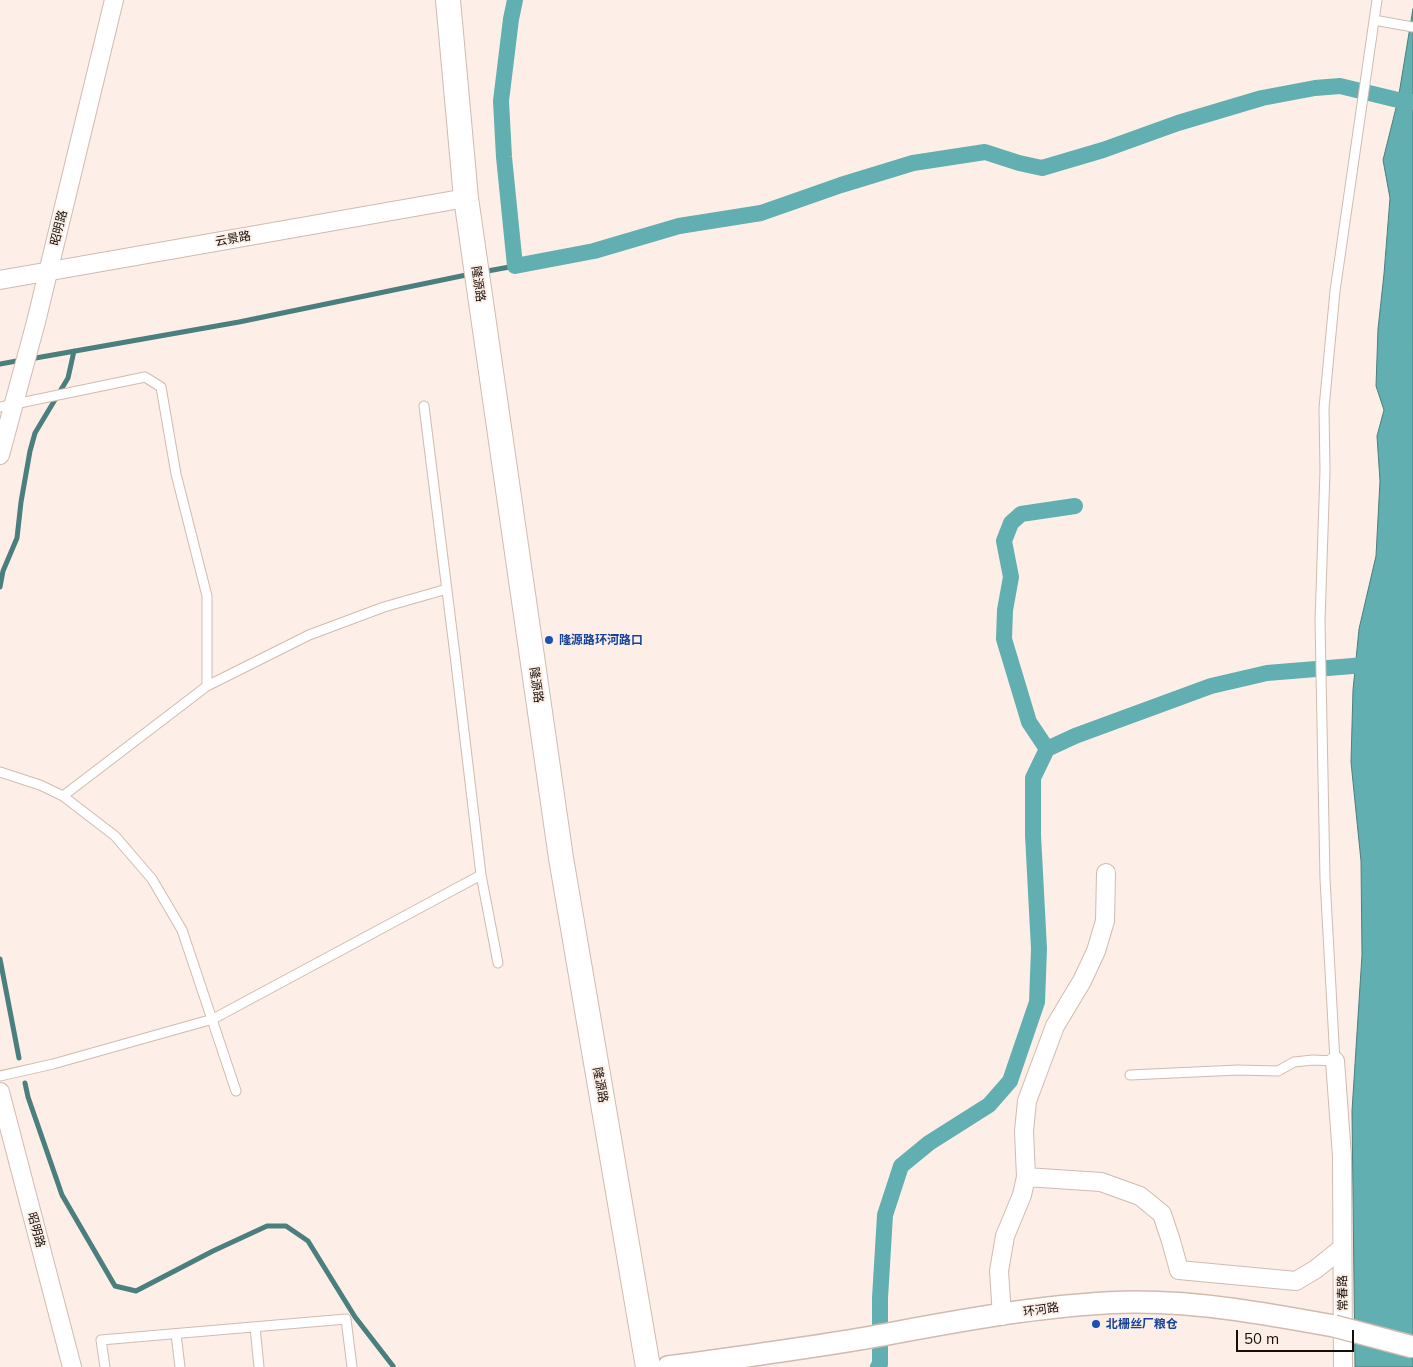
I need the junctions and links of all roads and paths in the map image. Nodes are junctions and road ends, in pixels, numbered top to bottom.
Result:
1 (114, 0) edge
2 (448, 0) edge
3 (1377, 0) edge
4 (1374, 20) junction
5 (1413, 26) edge
6 (466, 198) junction
7 (48, 271) junction
8 (0, 280) edge
9 (6, 406) edge
10 (424, 406) dead end
11 (0, 455) edge
12 (447, 590) junction
13 (207, 686) junction
14 (0, 772) edge
15 (63, 796) junction
16 (1106, 874) dead end
17 (481, 875) junction
18 (498, 963) dead end
19 (213, 1019) junction
20 (1335, 1061) junction
21 (1130, 1075) dead end
22 (0, 1076) edge
23 (236, 1091) dead end
24 (0, 1092) edge
25 (1026, 1177) junction
26 (1342, 1248) junction
27 (1002, 1316) junction
28 (255, 1327) junction
29 (176, 1334) junction
30 (1413, 1347) edge
31 (72, 1367) edge
32 (105, 1367) edge
33 (180, 1367) edge
34 (259, 1367) edge
35 (352, 1367) edge
36 (648, 1367) edge
37 (668, 1367) edge
38 (1344, 1367) edge

1 - 7 street, 昭明路
2 - 6 main road, 隆源路
3 - 4 lane
4 - 5 lane
4 - 20 lane
6 - 7 street, 云景路
6 - 36 main road, 隆源路
7 - 8 street, 云景路
7 - 9 street, 昭明路
9 - 11 street, 昭明路
9 - 13 lane
10 - 12 lane
12 - 13 lane
12 - 17 lane
13 - 15 lane
14 - 15 lane
15 - 19 lane
16 - 25 street
17 - 18 lane
17 - 19 lane
19 - 22 lane
19 - 23 lane
20 - 21 lane
20 - 26 street, 常春路
24 - 31 street, 昭明路
25 - 26 street
25 - 27 street
26 - 38 street, 常春路
27 - 30 street, 环河路, bridge
27 - 37 street, 环河路
28 - 29 lane
28 - 34 lane
28 - 35 lane
29 - 32 lane
29 - 33 lane

